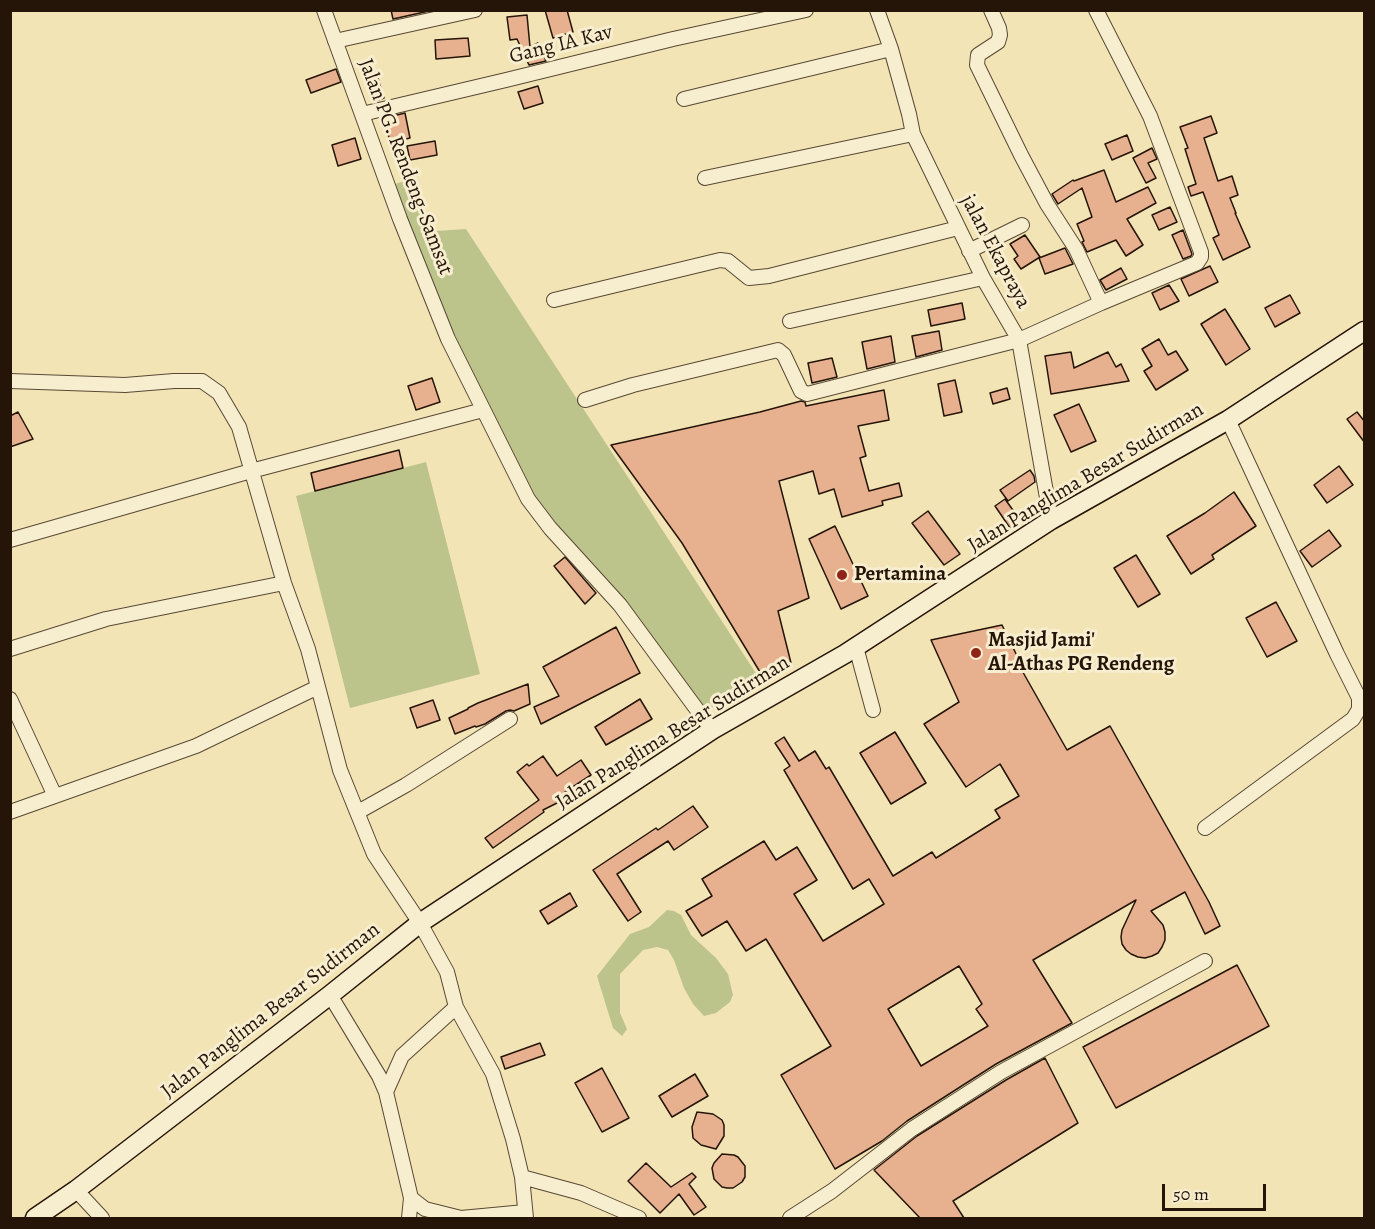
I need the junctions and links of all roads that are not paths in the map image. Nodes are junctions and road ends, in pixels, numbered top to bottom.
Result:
1 (324, 10) edge
2 (475, 10) edge
3 (806, 10) edge
4 (876, 10) edge
5 (991, 10) edge
6 (1096, 10) edge
7 (335, 41) junction
8 (891, 49) junction
9 (684, 99) dead end
10 (362, 114) junction
11 (913, 134) junction
12 (705, 178) dead end
13 (1022, 225) dead end
14 (958, 228) junction
15 (969, 250) junction
16 (983, 278) junction
17 (554, 300) dead end
18 (1101, 303) junction
19 (790, 321) dead end
20 (1365, 331) edge
21 (1019, 340) junction
22 (10, 381) edge
23 (585, 400) dead end
24 (483, 410) junction
25 (1228, 420) junction
26 (251, 471) junction
27 (1052, 520) junction
28 (10, 540) edge
29 (284, 583) junction
30 (856, 647) junction
31 (10, 649) edge
32 (318, 687) junction
33 (10, 699) edge
34 (873, 710) dead end
35 (510, 719) dead end
36 (712, 730) junction
37 (55, 796) junction
38 (10, 812) edge
39 (358, 812) junction
40 (1205, 828) dead end
41 (420, 923) junction
42 (1205, 961) dead end
43 (330, 995) junction
44 (456, 1007) junction
45 (386, 1092) junction
46 (522, 1177) junction
47 (76, 1190) junction
48 (411, 1198) junction
49 (525, 1215) edge
50 (35, 1218) edge
51 (102, 1218) edge
52 (409, 1218) edge
53 (639, 1218) edge
54 (790, 1218) edge

1 - 7 street, Jalan PG. Rendeng-Samsat
2 - 7 street
3 - 10 street, Gang IA Kav
4 - 8 street, jalan Ekapraya
5 - 18 street
6 - 18 street
7 - 10 street, Jalan PG. Rendeng-Samsat
8 - 9 street
8 - 11 street, jalan Ekapraya
10 - 24 street, Jalan PG. Rendeng-Samsat
11 - 12 street
11 - 14 street, jalan Ekapraya
13 - 15 street
14 - 15 street, jalan Ekapraya
14 - 17 street
15 - 16 street, jalan Ekapraya
16 - 19 street
16 - 21 street, jalan Ekapraya
18 - 21 street
20 - 25 main road, Jalan Panglima Besar Sudirman
21 - 23 street
21 - 27 street, jalan Ekapraya
22 - 26 street
24 - 26 street
24 - 36 street, Jalan PG. Rendeng-Samsat
25 - 27 main road, Jalan Panglima Besar Sudirman
25 - 40 street
26 - 28 street
26 - 29 street
27 - 30 main road, Jalan Panglima Besar Sudirman
29 - 31 street
29 - 32 street
30 - 34 street
30 - 36 main road, Jalan Panglima Besar Sudirman
32 - 37 street
32 - 39 street
33 - 37 street
35 - 39 street
36 - 41 main road, Jalan Panglima Besar Sudirman
37 - 38 street
39 - 41 street
41 - 43 main road, Jalan Panglima Besar Sudirman
41 - 44 street
42 - 54 street
43 - 45 street
43 - 47 main road, Jalan Panglima Besar Sudirman
44 - 45 street
44 - 46 street
45 - 48 street
46 - 49 street
46 - 53 street
47 - 50 main road, Jalan Panglima Besar Sudirman
47 - 51 street
48 - 49 street
48 - 52 street

